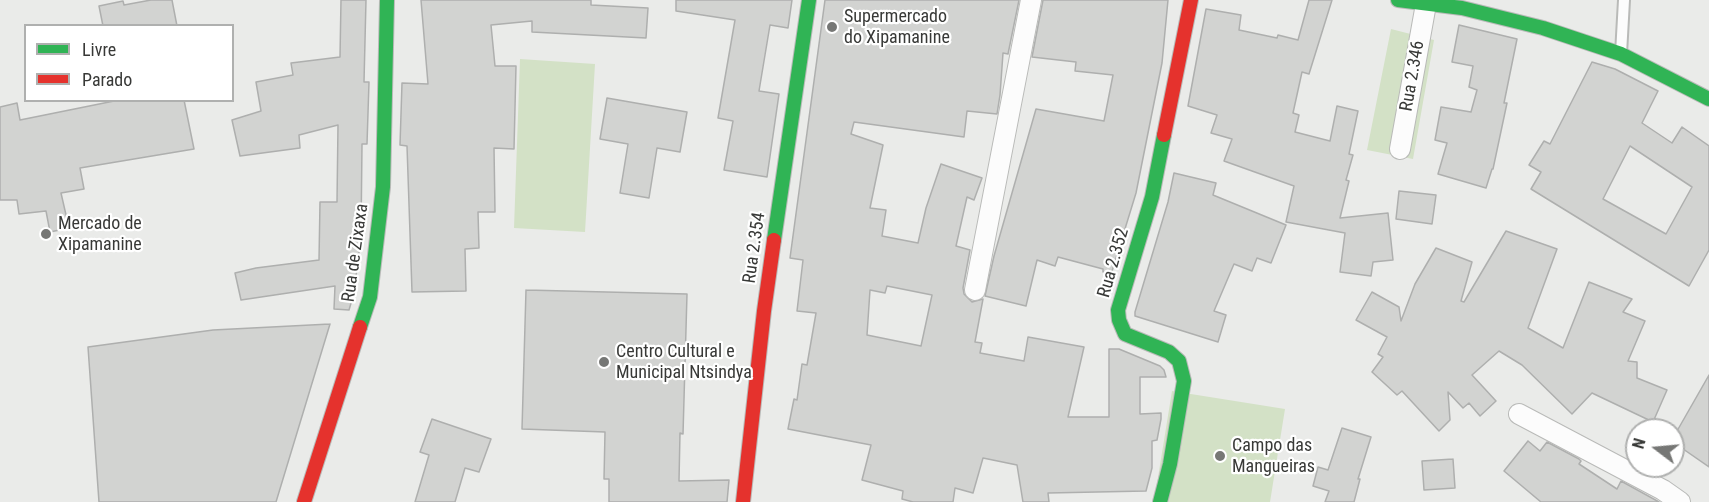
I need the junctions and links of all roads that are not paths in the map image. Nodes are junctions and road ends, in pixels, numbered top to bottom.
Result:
1 (387, 0) edge
2 (809, 0) edge
3 (1030, 0) edge
4 (1191, 0) edge
5 (1398, 0) edge
6 (1624, 0) edge
7 (1426, 4) junction
8 (1622, 54) junction
9 (1709, 99) edge
10 (1400, 149) dead end
11 (975, 290) dead end
12 (1519, 414) dead end
13 (304, 502) edge
14 (743, 502) edge
15 (1160, 502) edge
16 (1680, 502) edge

1 - 13 street, Rua de Zixaxa
2 - 14 street, Rua 2.354
3 - 11 street
4 - 15 street, Rua 2.352
5 - 7 street
6 - 8 lane
7 - 8 street
7 - 10 street, Rua 2.346
8 - 9 street
12 - 16 street

